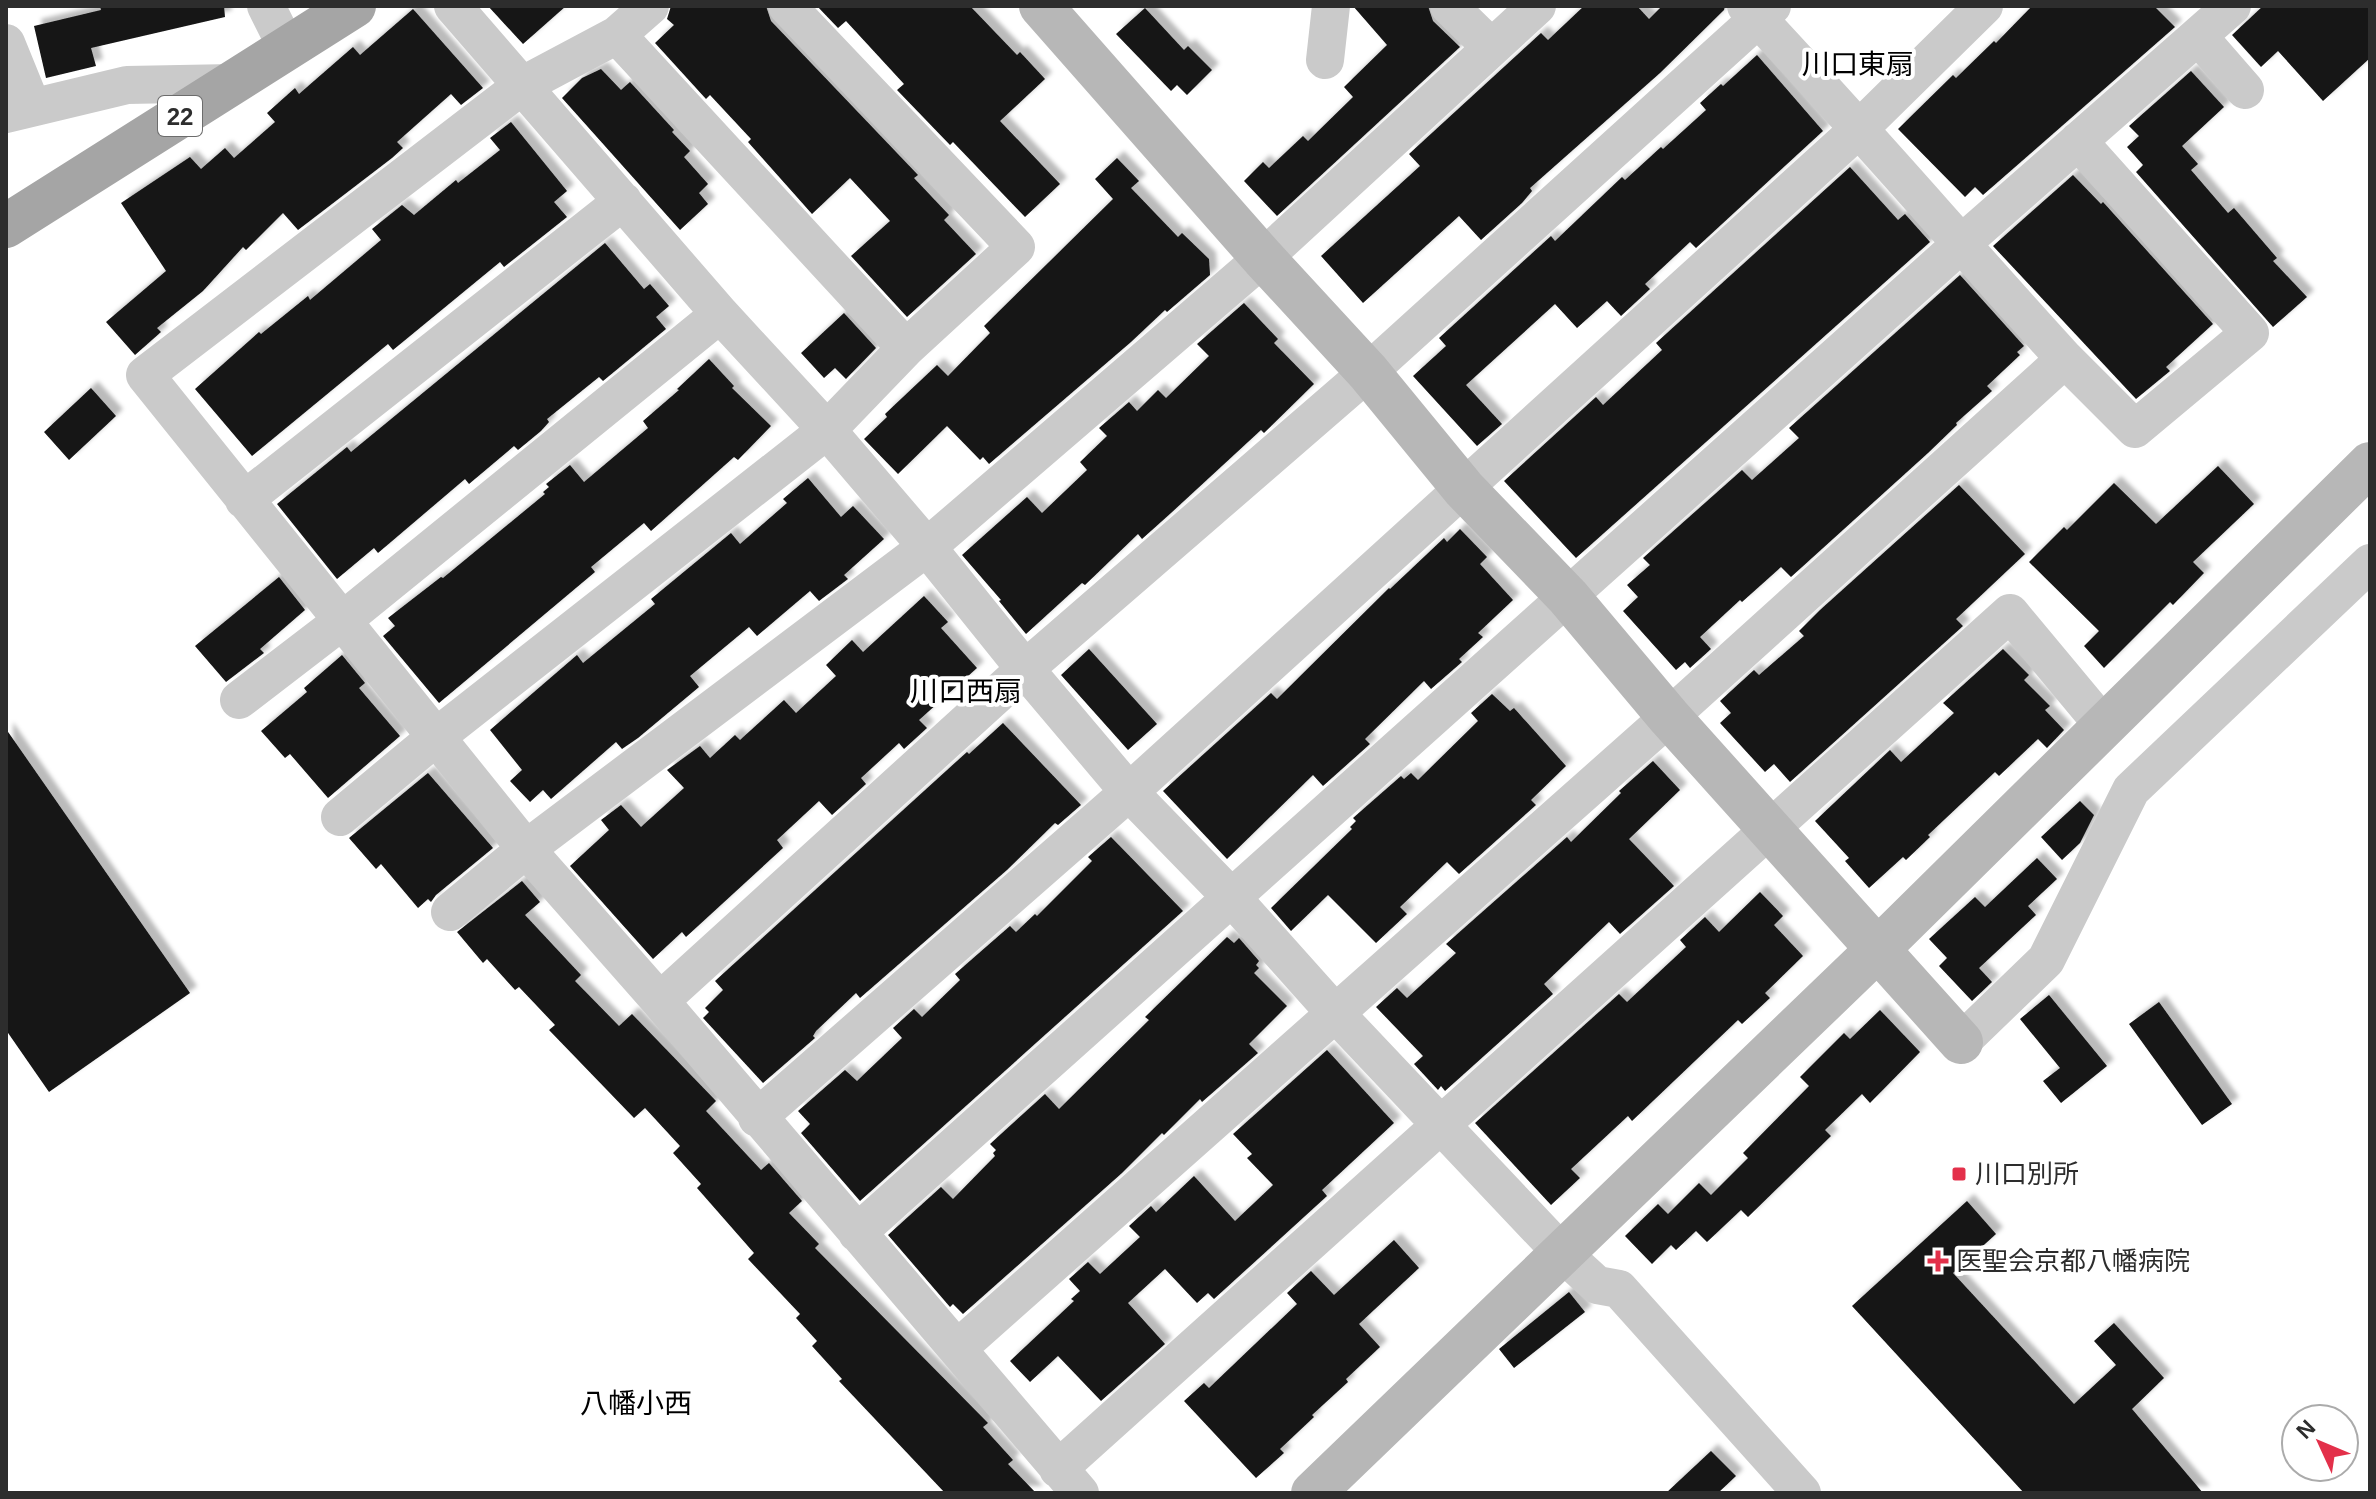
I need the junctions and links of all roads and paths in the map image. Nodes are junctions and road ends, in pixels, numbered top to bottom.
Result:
1 (266, 6) edge
2 (354, 6) edge
3 (453, 6) edge
4 (650, 6) edge
5 (787, 6) edge
6 (1041, 6) edge
7 (1331, 6) edge
8 (1449, 6) edge
9 (1537, 6) edge
10 (1984, 6) edge
11 (2232, 6) edge
12 (1758, 10) edge
13 (617, 35) junction
14 (2198, 36) junction
15 (6, 43) edge
16 (1491, 47) junction
17 (287, 48) junction
18 (1325, 60) dead end
19 (233, 83) junction
20 (523, 85) junction
21 (2245, 90) dead end
22 (19, 110) edge
23 (1860, 128) junction
24 (2078, 141) junction
25 (623, 201) junction
26 (6, 226) edge
27 (1960, 245) junction
28 (1263, 258) junction
29 (720, 314) junction
30 (906, 348) junction
31 (2065, 359) junction
32 (1368, 372) junction
33 (827, 430) junction
34 (2370, 464) edge
35 (1464, 489) junction
36 (244, 500) junction
37 (927, 547) junction
38 (2370, 563) edge
39 (1568, 597) junction
40 (342, 621) junction
41 (1025, 669) junction
42 (239, 700) dead end
43 (1669, 717) junction
44 (2104, 726) junction
45 (436, 737) junction
46 (1129, 792) junction
47 (340, 817) dead end
48 (1770, 831) junction
49 (526, 849) junction
50 (1233, 899) junction
51 (450, 912) dead end
52 (1878, 949) junction
53 (660, 1001) junction
54 (1335, 1013) junction
55 (1961, 1042) joint
56 (757, 1118) junction
57 (1441, 1125) junction
58 (857, 1233) junction
59 (1561, 1252) junction
60 (957, 1349) junction
61 (1069, 1481) edge
62 (1313, 1493) edge
63 (1759, 1493) edge
64 (1777, 1493) edge
65 (1802, 1493) edge

1 - 17 street
2 - 17 main road, 22
3 - 20 street
4 - 13 street
5 - 30 street
6 - 28 street
7 - 18 street
8 - 16 street
9 - 16 street
10 - 23 street
11 - 14 street
12 - 23 street
12 - 32 street
13 - 20 street
13 - 30 street
14 - 21 street
14 - 24 street
15 - 22 street
16 - 28 street
17 - 19 main road, 22
19 - 22 street
19 - 26 main road, 22
20 - 25 street
20 - 36 street
23 - 27 street
23 - 35 street
24 - 27 street
24 - 31 street
25 - 29 street
25 - 36 street
27 - 31 street
27 - 39 street
28 - 32 street
28 - 37 street
29 - 33 street
29 - 40 street
30 - 33 street
31 - 43 street
32 - 35 street
32 - 41 street
33 - 37 street
33 - 45 street
34 - 44 street
35 - 39 street
35 - 46 street
36 - 40 street
37 - 41 street
37 - 49 street
38 - 55 street
39 - 43 street
39 - 50 street
40 - 42 street
40 - 45 street
41 - 46 street
41 - 53 street
43 - 48 street
43 - 54 street
44 - 48 street
44 - 52 street
45 - 47 street
45 - 49 street
46 - 50 street
46 - 56 street
48 - 52 street
48 - 57 street
49 - 51 street
49 - 53 street
50 - 54 street
50 - 58 street
52 - 55 street
52 - 59 street
53 - 56 street
54 - 57 street
54 - 60 street
56 - 58 street
57 - 59 street
57 - 61 street
58 - 60 street
59 - 62 street
59 - 65 street
60 - 61 street
63 - 64 street

